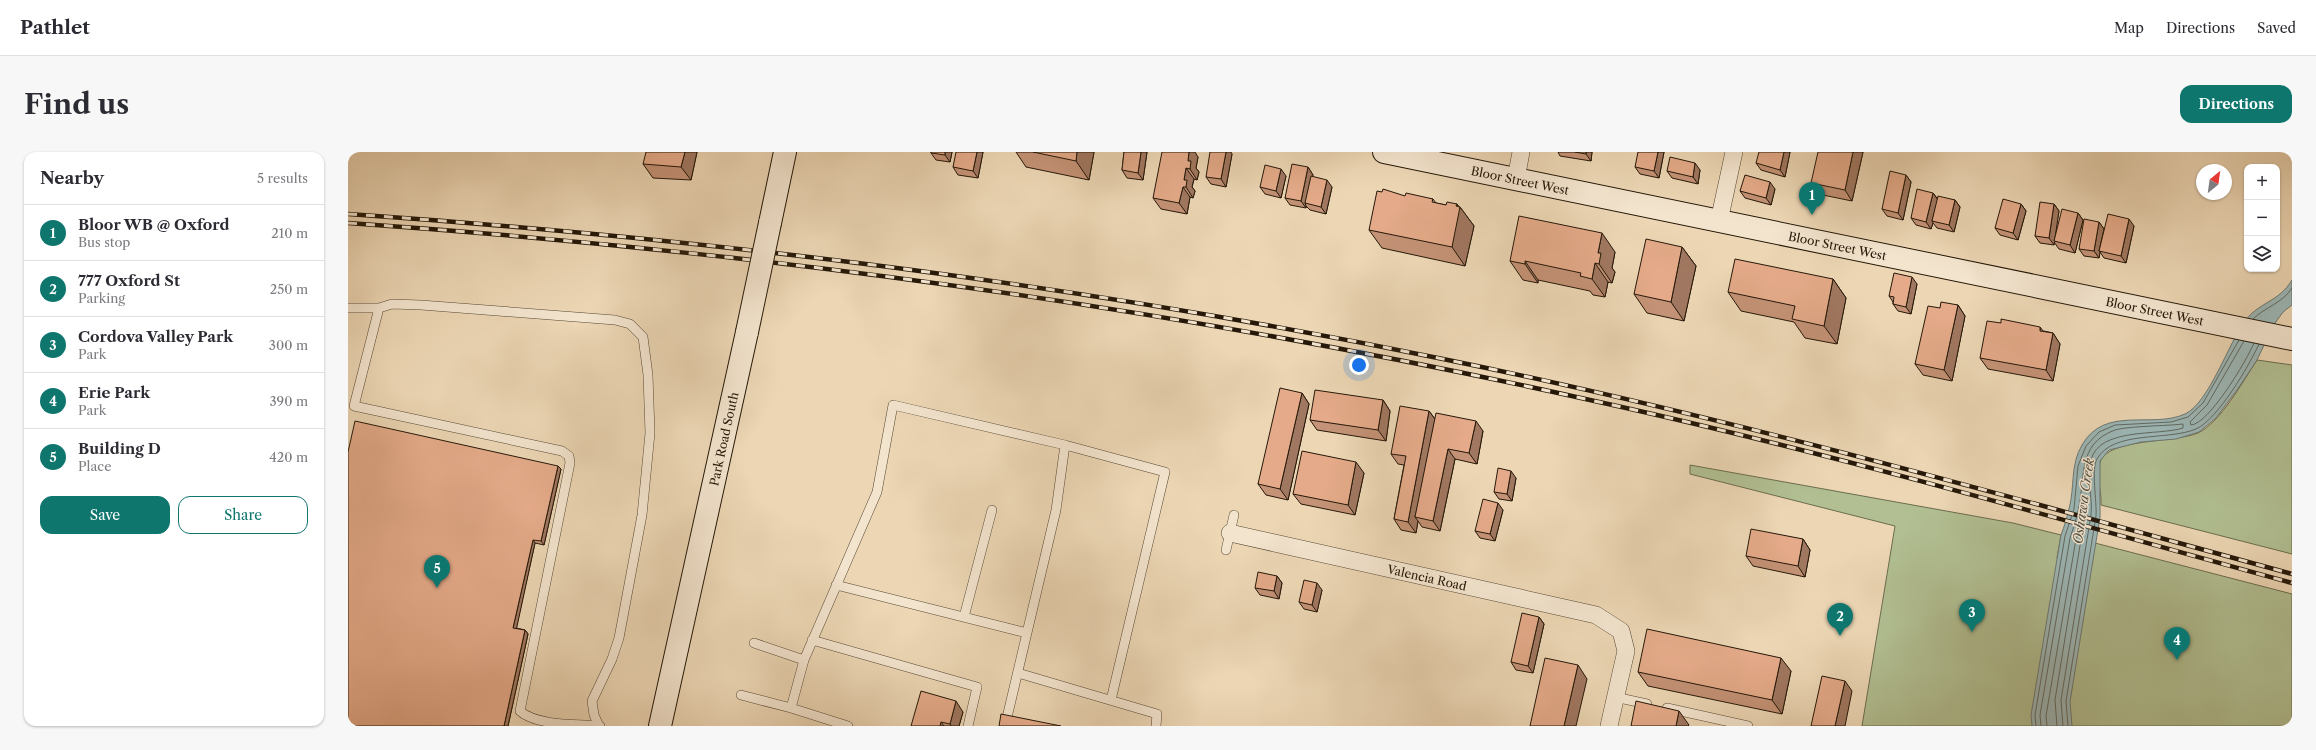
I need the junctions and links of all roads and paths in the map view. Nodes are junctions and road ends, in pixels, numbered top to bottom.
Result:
1 (1384, 152) edge
2 (1521, 152) edge
3 (1734, 152) edge
4 (785, 153) edge
5 (1516, 179) junction
6 (1719, 221) junction
7 (348, 308) edge
8 (379, 308) junction
9 (2292, 339) edge
10 (351, 404) edge
11 (1066, 445) junction
12 (992, 510) dead end
13 (1234, 515) dead end
14 (1230, 533) junction
15 (1226, 550) dead end
16 (836, 585) junction
17 (964, 617) junction
18 (1027, 633) junction
19 (812, 640) junction
20 (754, 643) dead end
21 (804, 660) junction
22 (1018, 673) junction
23 (741, 695) dead end
24 (1616, 697) junction
25 (1111, 700) junction
26 (791, 708) junction
27 (1731, 724) edge
28 (600, 726) edge
29 (660, 726) edge
30 (848, 726) edge
31 (968, 726) edge
32 (1005, 726) edge
33 (1156, 726) edge
34 (1609, 726) edge
35 (1748, 726) edge

1 - 5 main road, Bloor Street West
2 - 5 street
3 - 6 street
4 - 29 main road, Park Road South, bridge
5 - 6 main road, Bloor Street West
6 - 9 main road, Bloor Street West
7 - 8 lane
8 - 10 lane
8 - 28 lane
10 - 28 lane
11 - 16 lane
11 - 18 lane
11 - 25 lane
12 - 17 lane
13 - 14 lane
14 - 15 lane
14 - 24 street, Valencia Road
16 - 17 lane
16 - 19 lane
17 - 18 lane
18 - 22 lane
19 - 21 lane
19 - 31 lane
20 - 21 lane
21 - 26 lane
22 - 25 lane
22 - 32 lane
23 - 26 lane
24 - 27 lane
24 - 34 street
25 - 33 lane
26 - 30 lane
27 - 35 lane

